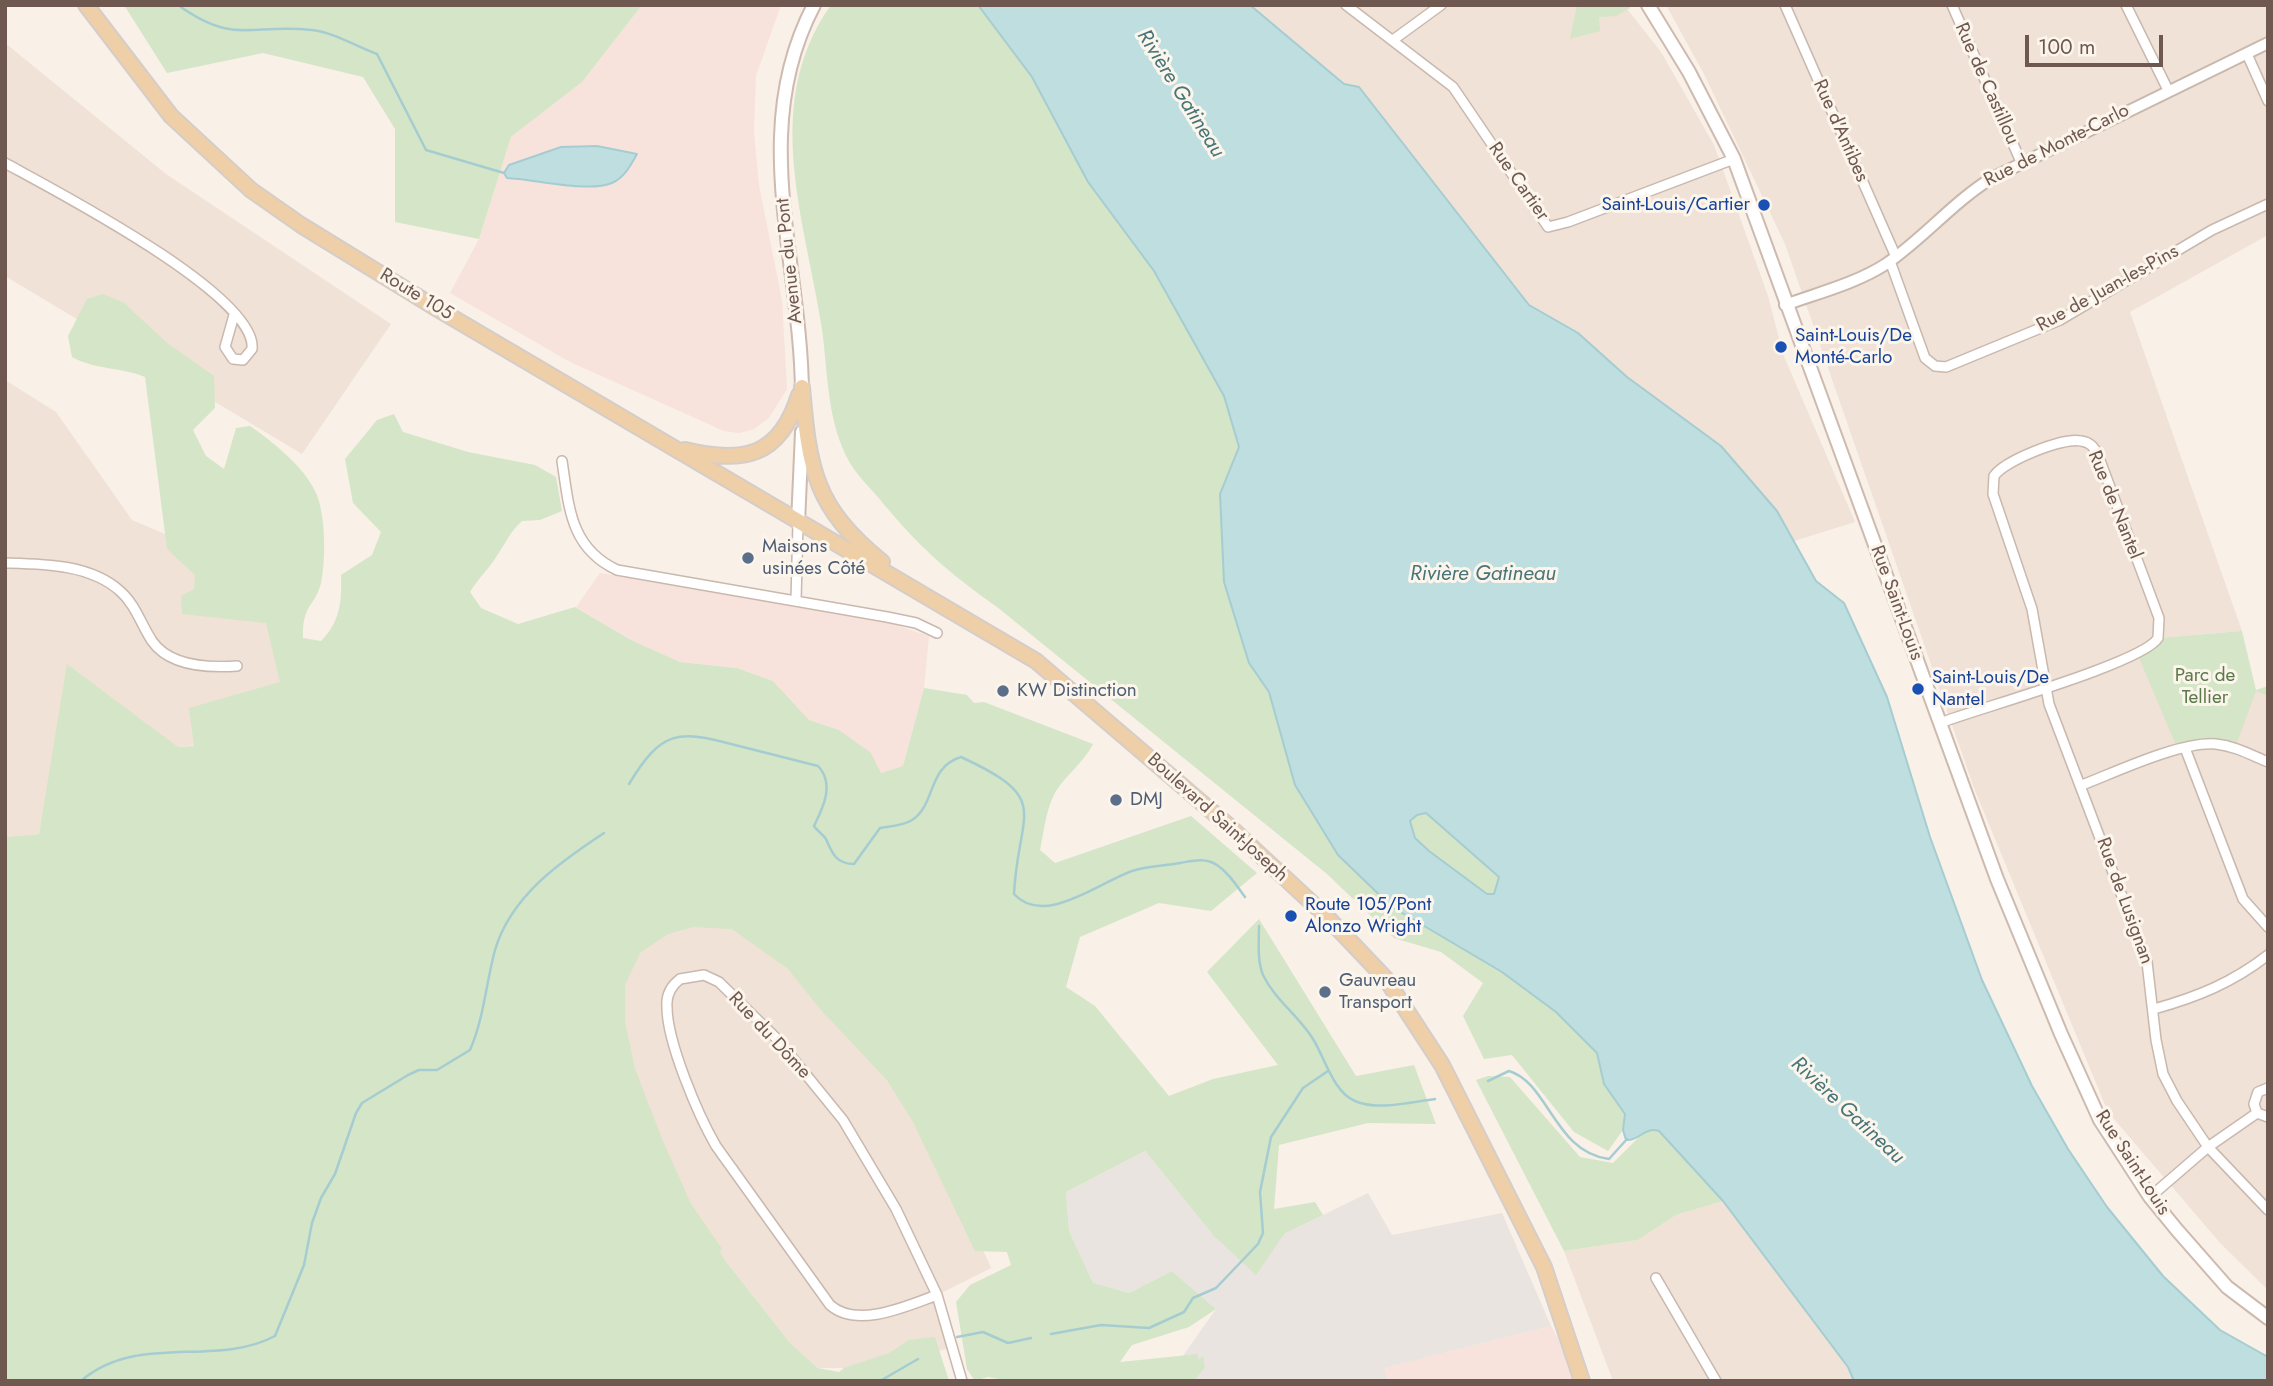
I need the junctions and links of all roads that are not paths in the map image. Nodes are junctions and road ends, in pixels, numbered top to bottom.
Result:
1 (86, 5) edge
2 (814, 5) edge
3 (1346, 5) edge
4 (1441, 5) edge
5 (1648, 5) edge
6 (1785, 5) edge
7 (1952, 5) edge
8 (2126, 5) edge
9 (1393, 40) junction
10 (2268, 43) edge
11 (2246, 54) junction
12 (2168, 90) junction
13 (2268, 101) edge
14 (1734, 159) junction
15 (2021, 162) junction
16 (5, 163) edge
17 (2268, 204) edge
18 (1893, 259) junction
19 (1785, 305) junction
20 (234, 315) junction
21 (802, 387) junction
22 (671, 447) junction
23 (562, 461) dead end
24 (798, 523) junction
25 (5, 563) edge
26 (796, 601) junction
27 (977, 624) junction
28 (937, 633) dead end
29 (237, 667) dead end
30 (2045, 689) junction
31 (1940, 723) junction
32 (2185, 748) junction
33 (2268, 762) edge
34 (2082, 785) junction
35 (2268, 927) edge
36 (2268, 955) edge
37 (2154, 1010) junction
38 (2268, 1088) edge
39 (2257, 1112) junction
40 (2268, 1117) edge
41 (2208, 1147) junction
42 (2150, 1197) junction
43 (2268, 1210) edge
44 (1656, 1278) dead end
45 (937, 1295) junction
46 (2268, 1318) edge
47 (962, 1381) edge
48 (1582, 1381) edge
49 (1716, 1381) edge

1 - 22 main road, Route 105
2 - 21 main road, Avenue du Pont
3 - 9 street, Rue Cartier
4 - 9 street
5 - 14 main road, Rue Saint-Louis
6 - 18 street, Rue d'Antibes
7 - 15 street, Rue de Castillou
8 - 12 street
9 - 14 street, Rue Cartier
10 - 11 street, Rue de Monte-Carlo
11 - 12 street, Rue de Monte-Carlo
11 - 13 street
12 - 15 street, Rue de Monte-Carlo
14 - 19 main road, Rue Saint-Louis
15 - 18 street, Rue de Monte-Carlo
16 - 20 street
17 - 18 street, Rue de Juan-les-Pins
18 - 19 street, Rue de Monte-Carlo
19 - 31 main road, Rue Saint-Louis
20 - 20 street
21 - 22 main road
21 - 24 main road, Avenue du Pont
21 - 27 main road
22 - 24 main road, Route 105
23 - 26 street
24 - 26 street
24 - 27 main road, Boulevard Saint-Joseph
25 - 29 street
26 - 28 street
27 - 48 main road, Boulevard Saint-Joseph
30 - 30 street, Rue de Nantel
30 - 31 street, Rue de Nantel
30 - 34 street, Rue de Lusignan
31 - 42 main road, Rue Saint-Louis
32 - 33 street
32 - 34 street
32 - 35 street
34 - 37 street, Rue de Lusignan
36 - 37 street
37 - 41 street, Rue de Lusignan
38 - 39 street
39 - 40 street
39 - 41 street
41 - 42 street
41 - 43 street, Rue de Lusignan
42 - 46 main road, Rue Saint-Louis
44 - 49 street
45 - 45 street, Rue du Dôme
45 - 47 street, Rue du Dôme

